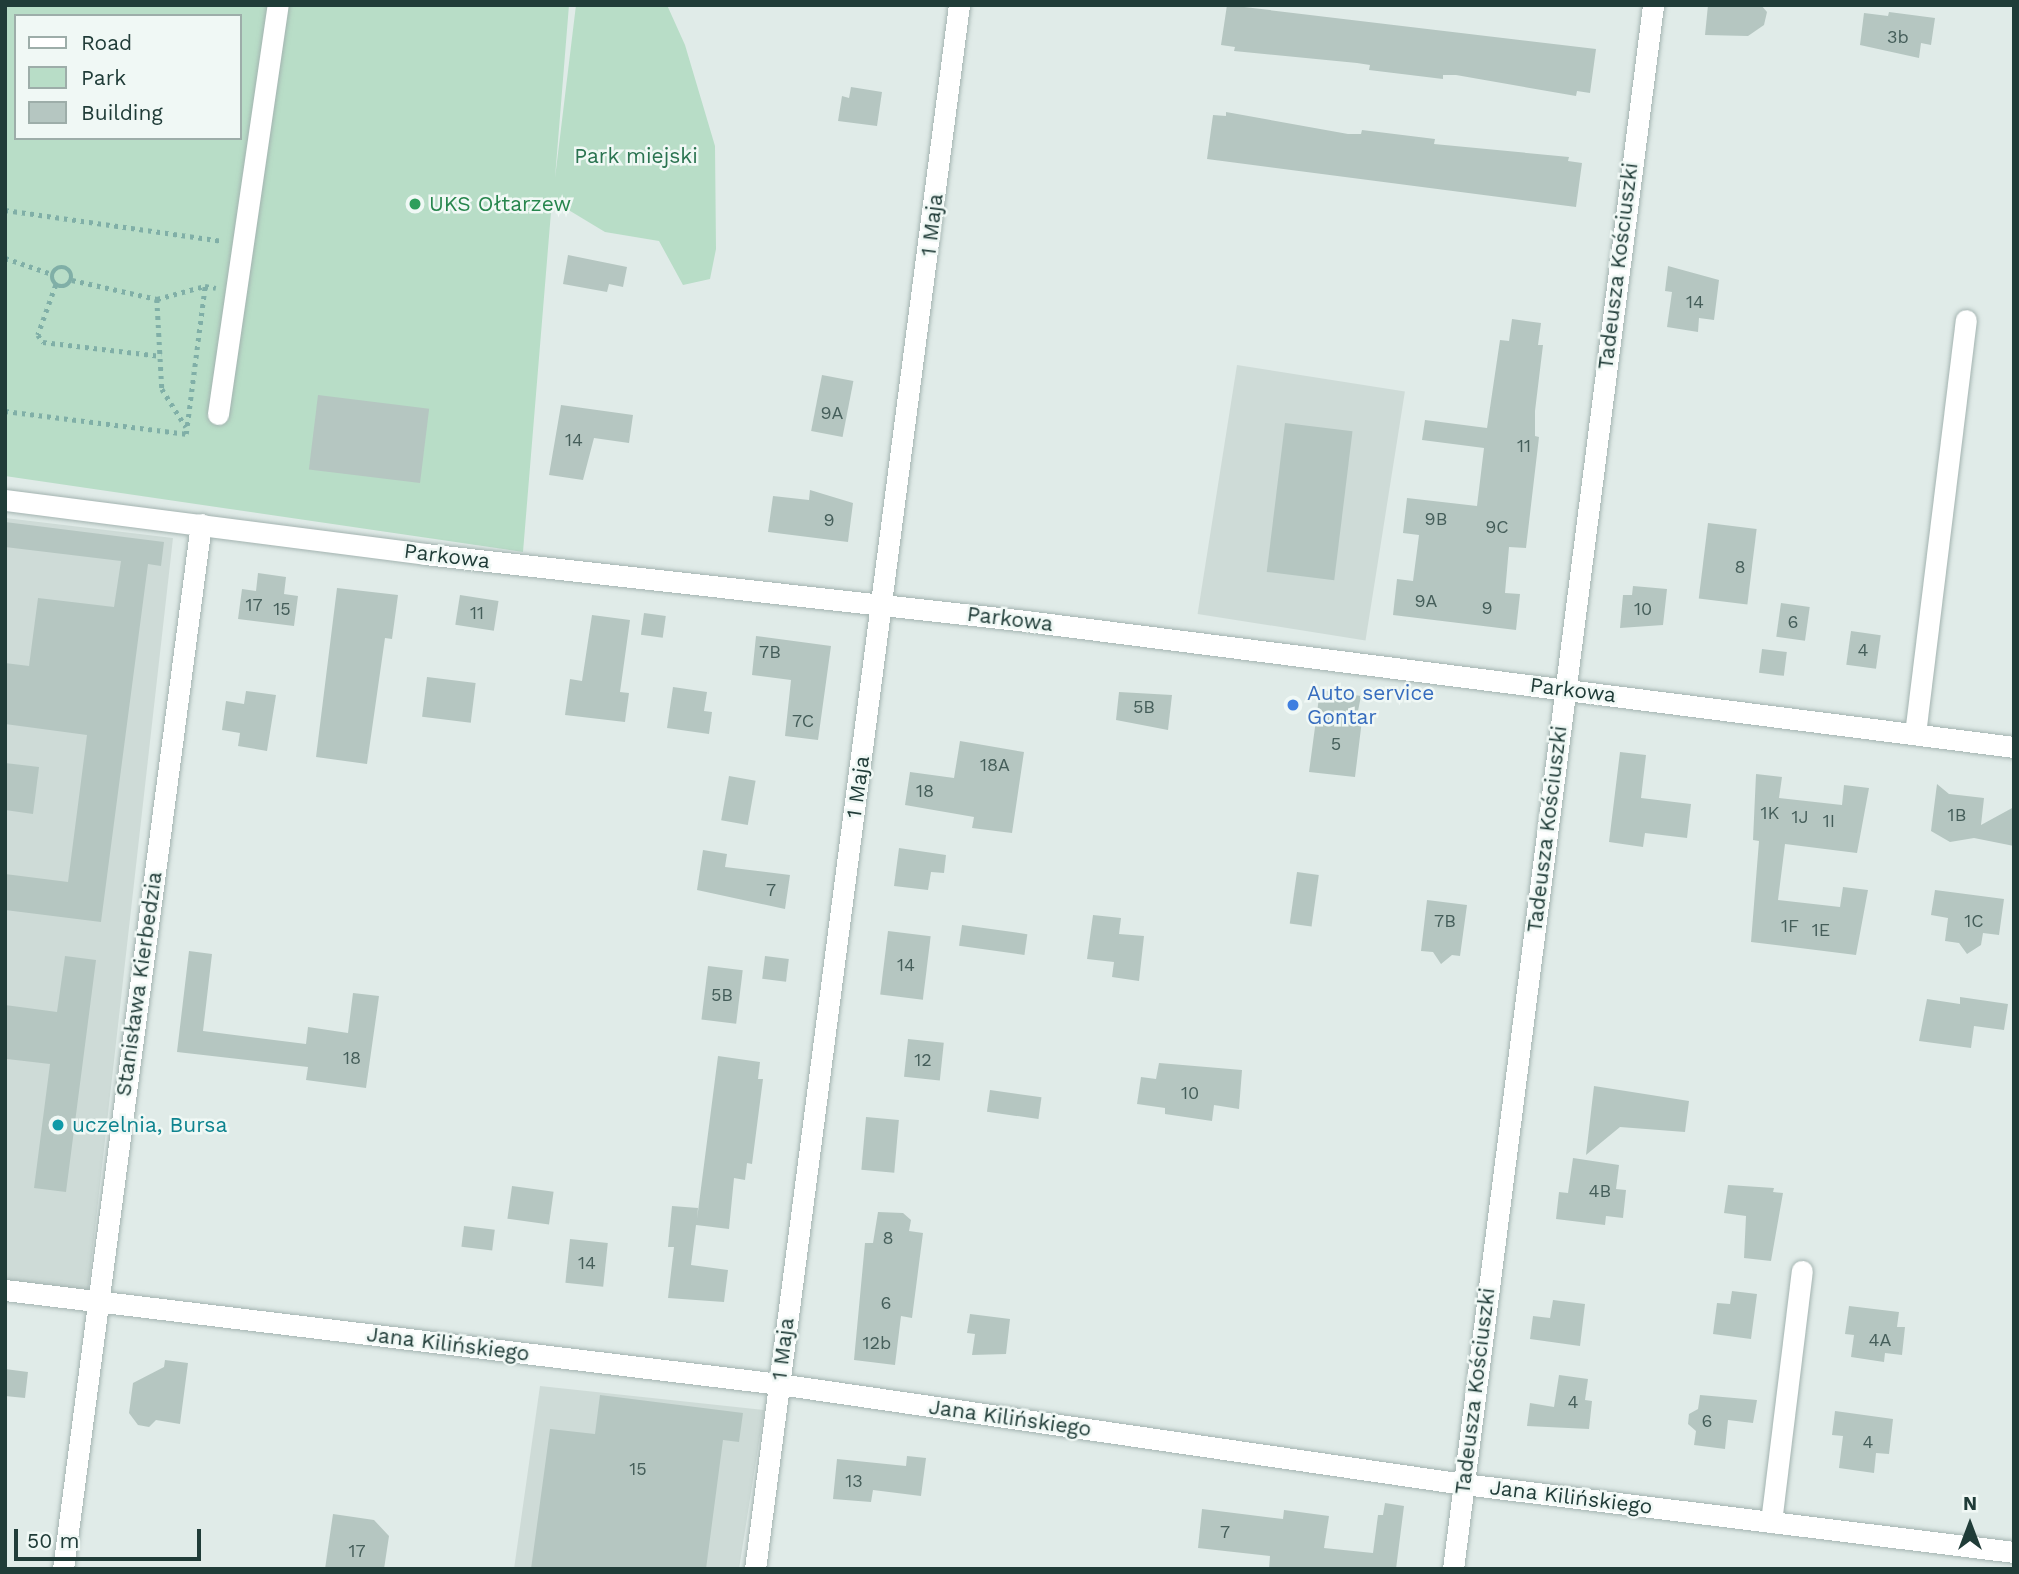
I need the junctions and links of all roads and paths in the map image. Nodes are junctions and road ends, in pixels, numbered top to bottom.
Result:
1 (278, 5) edge
2 (959, 5) edge
3 (1653, 5) edge
4 (5, 210) edge
5 (244, 244) junction
6 (5, 258) edge
7 (52, 274) junction
8 (72, 280) junction
9 (56, 285) junction
10 (205, 286) junction
11 (237, 290) junction
12 (157, 299) junction
13 (1966, 320) dead end
14 (161, 356) junction
15 (5, 411) edge
16 (218, 414) dead end
17 (187, 428) junction
18 (5, 500) edge
19 (201, 524) junction
20 (882, 605) junction
21 (1565, 689) junction
22 (1915, 734) junction
23 (2014, 747) edge
24 (1802, 1271) dead end
25 (5, 1290) edge
26 (98, 1301) junction
27 (779, 1384) junction
28 (1464, 1484) junction
29 (1771, 1522) junction
30 (2014, 1552) edge
31 (63, 1569) edge
32 (755, 1569) edge
33 (1453, 1569) edge

1 - 5 street
2 - 20 street, 1 Maja
3 - 21 street, Tadeusza Kościuszki
4 - 5 path
5 - 11 street
6 - 7 path
7 - 8 path
7 - 9 path
8 - 9 path
8 - 12 path
9 - 14 path
10 - 11 path
10 - 12 path
10 - 17 path
11 - 16 street
12 - 14 path
13 - 22 street
14 - 17 path
15 - 17 path
18 - 19 street, Parkowa
19 - 20 street, Parkowa
19 - 26 street, Stanisława Kierbedzia
20 - 21 street, Parkowa
20 - 27 street, 1 Maja
21 - 22 street, Parkowa
21 - 28 street, Tadeusza Kościuszki
22 - 23 street, Parkowa
24 - 29 street
25 - 26 street, Jana Kilińskiego
26 - 27 street, Jana Kilińskiego
26 - 31 street, Stanisława Kierbedzia
27 - 28 street, Jana Kilińskiego
27 - 32 street, 1 Maja
28 - 29 street, Jana Kilińskiego
28 - 33 street, Tadeusza Kościuszki
29 - 30 street, Jana Kilińskiego

